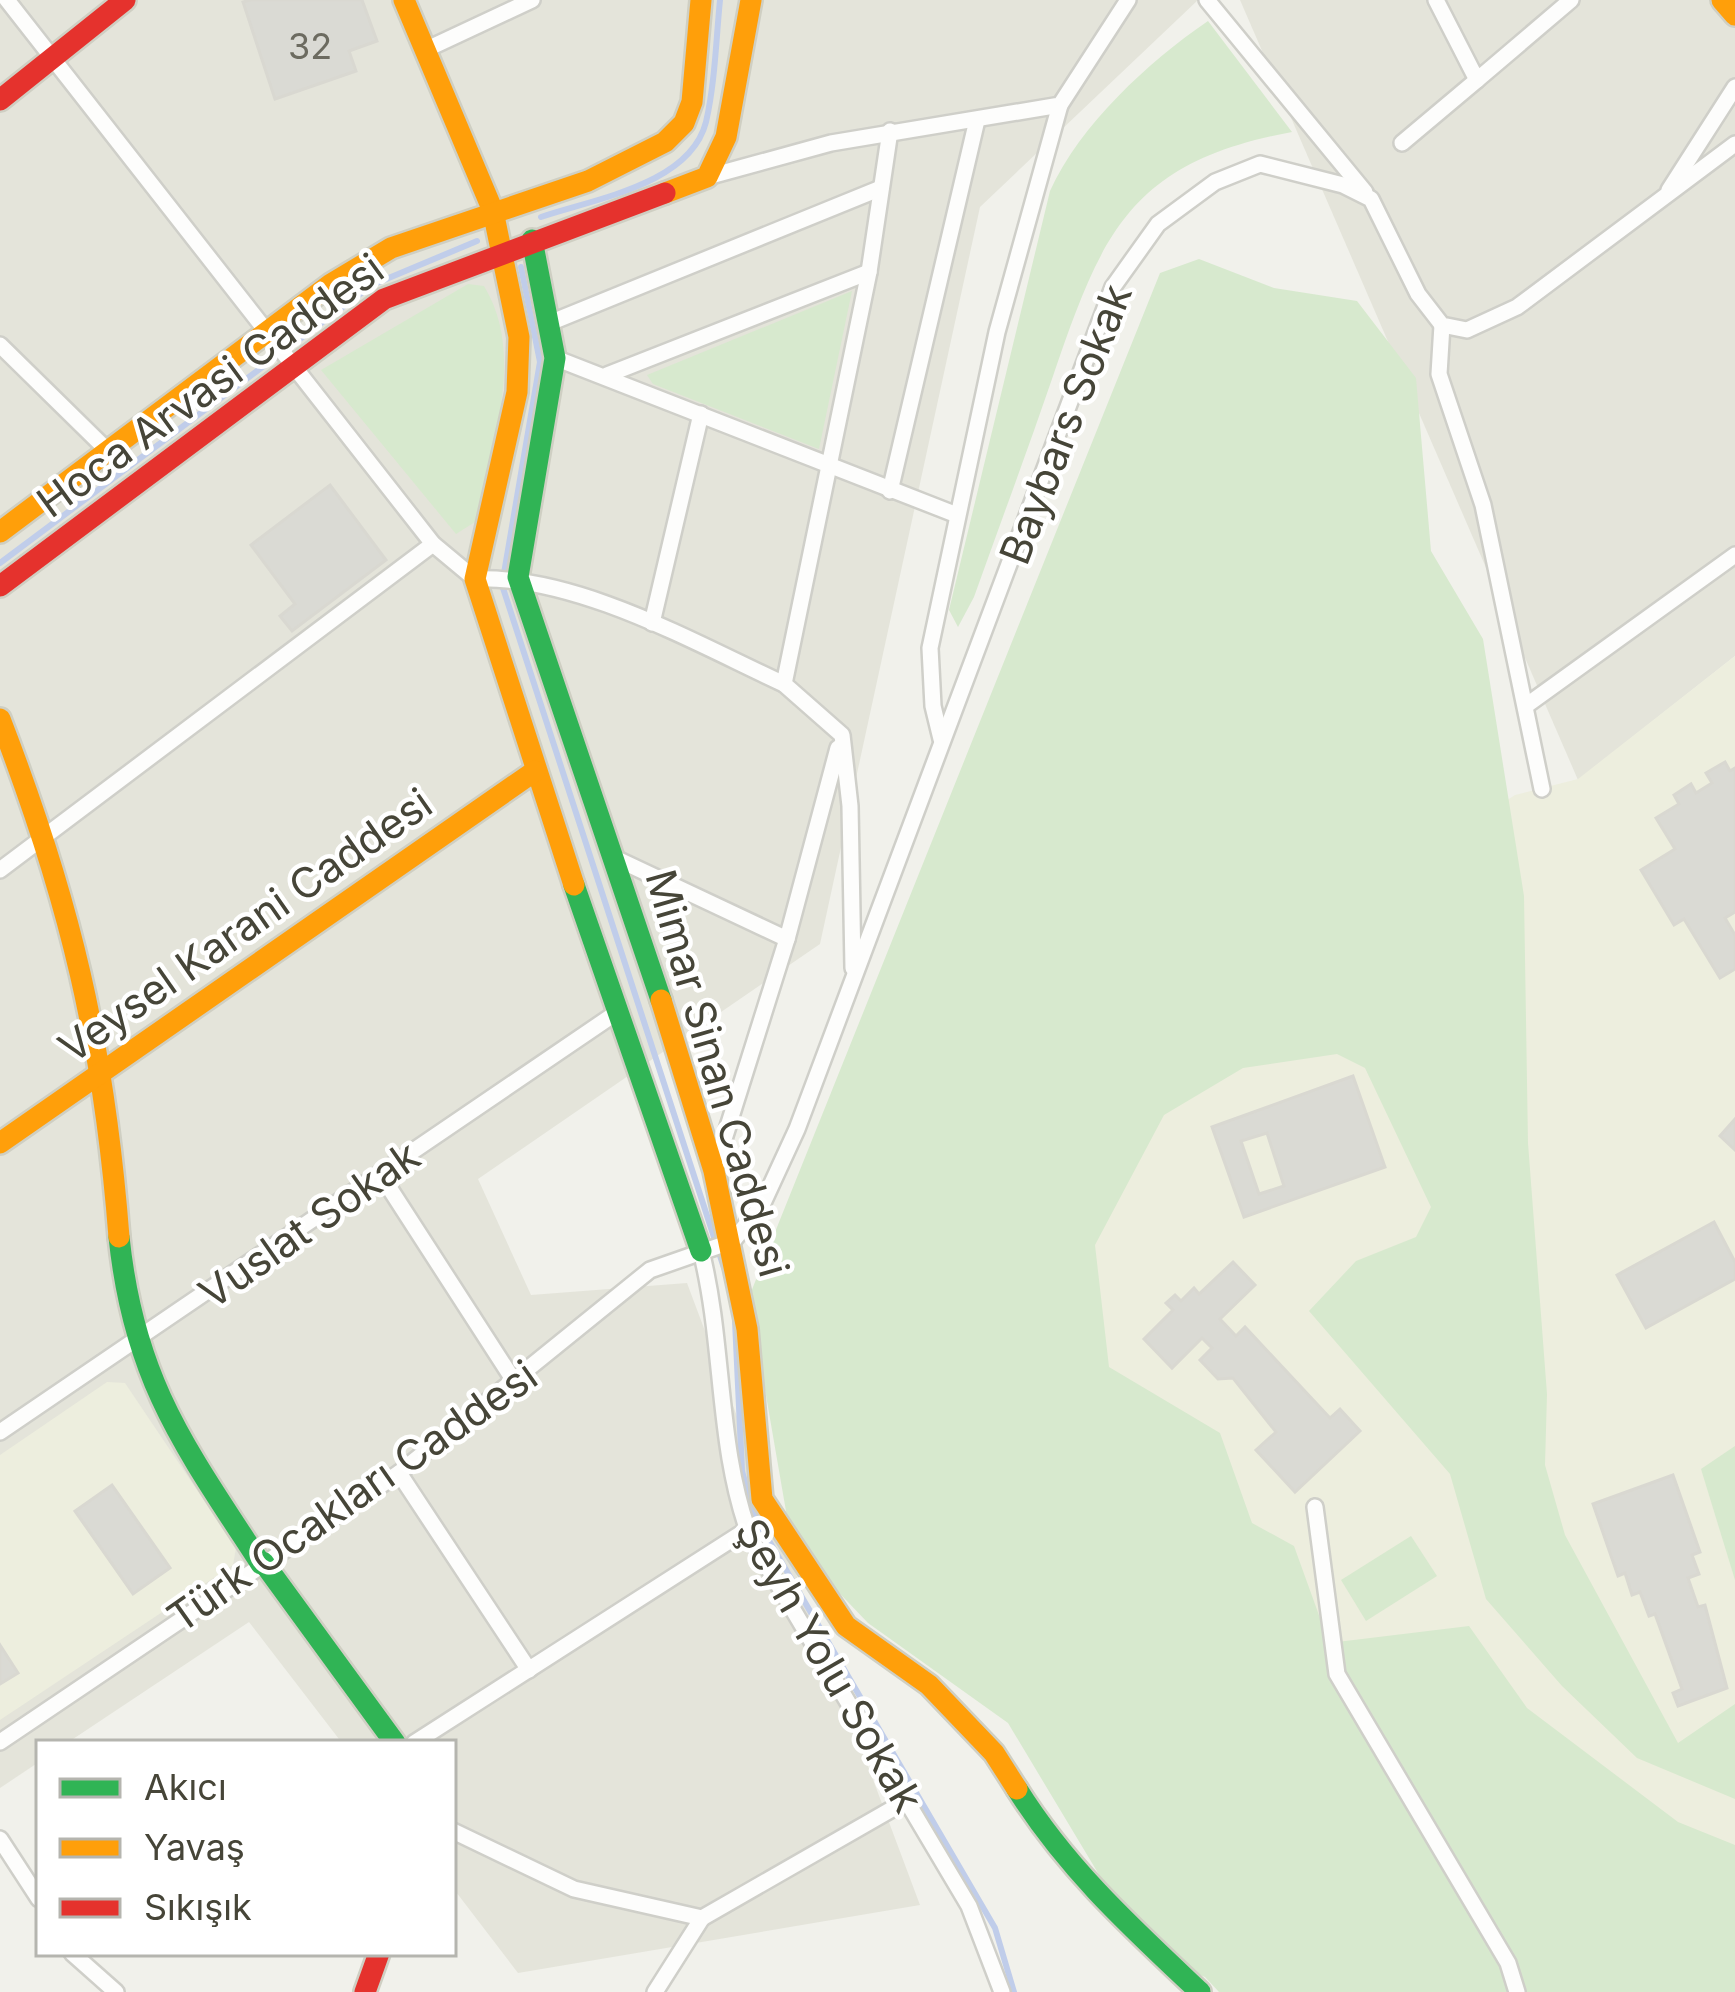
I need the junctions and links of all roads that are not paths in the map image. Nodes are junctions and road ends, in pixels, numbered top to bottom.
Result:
1 (7, 0) edge
2 (125, 0) edge
3 (404, 0) edge
4 (532, 0) edge
5 (701, 0) edge
6 (752, 0) edge
7 (1128, 0) edge
8 (1207, 0) edge
9 (1436, 0) edge
10 (1571, 0) edge
11 (1722, 0) edge
12 (1735, 15) edge
13 (425, 50) junction
14 (49, 60) junction
15 (1477, 80) junction
16 (1735, 87) edge
17 (0, 100) edge
18 (1060, 105) junction
19 (977, 120) junction
20 (890, 131) junction
21 (1402, 143) dead end
22 (1735, 144) edge
23 (707, 177) junction
24 (881, 188) junction
25 (1664, 198) junction
26 (1371, 200) junction
27 (493, 211) junction
28 (532, 240) junction
29 (499, 252) junction
30 (868, 272) junction
31 (547, 324) junction
32 (1442, 325) junction
33 (266, 333) junction
34 (0, 345) edge
35 (555, 358) junction
36 (293, 367) junction
37 (607, 375) junction
38 (701, 414) junction
39 (108, 452) junction
40 (830, 467) junction
41 (890, 490) junction
42 (957, 515) junction
43 (0, 532) edge
44 (433, 544) junction
45 (1735, 555) edge
46 (518, 577) junction
47 (475, 579) junction
48 (0, 586) edge
49 (652, 623) junction
50 (784, 684) junction
51 (1527, 705) junction
52 (0, 719) edge
53 (842, 735) junction
54 (942, 742) junction
55 (535, 771) junction
56 (1542, 789) dead end
57 (42, 838) junction
58 (616, 859) junction
59 (0, 870) edge
60 (788, 939) junction
61 (854, 977) junction
62 (616, 1012) junction
63 (104, 1071) junction
64 (0, 1143) edge
65 (714, 1171) junction
66 (381, 1175) junction
67 (733, 1241) junction
68 (701, 1251) junction
69 (136, 1343) junction
70 (516, 1384) junction
71 (0, 1432) edge
72 (399, 1473) junction
73 (1315, 1508) dead end
74 (748, 1529) junction
75 (262, 1563) junction
76 (529, 1670) junction
77 (393, 1740) edge
78 (419, 1740) edge
79 (0, 1742) edge
80 (906, 1801) junction
81 (456, 1832) edge
82 (0, 1839) edge
83 (36, 1895) edge
84 (702, 1918) junction
85 (75, 1956) edge
86 (378, 1956) edge
87 (116, 1992) edge
88 (365, 1992) edge
89 (655, 1992) edge
90 (1002, 1992) edge
91 (1200, 1992) edge
92 (1517, 1992) edge

1 - 14 street
2 - 14 street
3 - 13 street
4 - 13 street
5 - 27 street
6 - 23 street
7 - 18 street
8 - 26 street
9 - 15 street
10 - 15 street
11 - 12 street
13 - 27 street
14 - 17 street
14 - 33 street
15 - 21 street
16 - 25 street
18 - 19 street
18 - 42 street
19 - 20 street
19 - 41 street
20 - 23 street
20 - 24 street
22 - 25 street
23 - 28 street, Hoca Arvasi Caddesi
24 - 30 street
24 - 31 street
25 - 32 street
26 - 32 street
26 - 54 street, Baybars Sokak
27 - 29 street
27 - 33 street
28 - 29 street, Hoca Arvasi Caddesi
28 - 31 street, Mimar Sinan Caddesi
29 - 36 street, Hoca Arvasi Caddesi
29 - 47 street
30 - 37 street
30 - 40 street
31 - 35 street, Mimar Sinan Caddesi
32 - 51 street
33 - 36 street
33 - 39 street
34 - 39 street
35 - 37 street
35 - 46 street, Mimar Sinan Caddesi
36 - 44 street
36 - 48 street, Hoca Arvasi Caddesi
37 - 38 street
38 - 40 street
38 - 49 street
39 - 43 street
40 - 41 street
40 - 50 street
41 - 42 street
42 - 54 street
44 - 47 street
44 - 57 street
45 - 51 street
46 - 47 street
46 - 49 street
46 - 58 street, Mimar Sinan Caddesi
47 - 55 street, Mimar Sinan Caddesi
49 - 50 street
50 - 53 street
51 - 56 street
52 - 57 street
53 - 60 street
53 - 61 street
54 - 61 street, Baybars Sokak
55 - 62 street, Mimar Sinan Caddesi
55 - 63 street, Veysel Karani Caddesi
57 - 59 street
57 - 63 street
58 - 60 street
58 - 65 street, Mimar Sinan Caddesi
60 - 65 street
61 - 67 street, Baybars Sokak
62 - 66 street, Vuslat Sokak
62 - 68 street, Mimar Sinan Caddesi
63 - 64 street, Veysel Karani Caddesi
63 - 69 street
65 - 67 street, Mimar Sinan Caddesi
66 - 69 street, Vuslat Sokak
66 - 70 street
67 - 68 street, Türk Ocakları Caddesi
67 - 91 street, Mimar Sinan Caddesi
68 - 70 street, Türk Ocakları Caddesi
68 - 74 street, Şeyh Yolu Sokak
69 - 71 street, Vuslat Sokak
69 - 75 street
70 - 72 street, Türk Ocakları Caddesi
72 - 75 street, Türk Ocakları Caddesi
72 - 76 street
73 - 92 street
74 - 76 street
74 - 80 street, Şeyh Yolu Sokak
75 - 77 street
75 - 79 street, Türk Ocakları Caddesi
76 - 78 street
80 - 84 street
80 - 90 street, Şeyh Yolu Sokak
81 - 84 street
82 - 83 street
84 - 89 street
85 - 87 street
86 - 88 street

